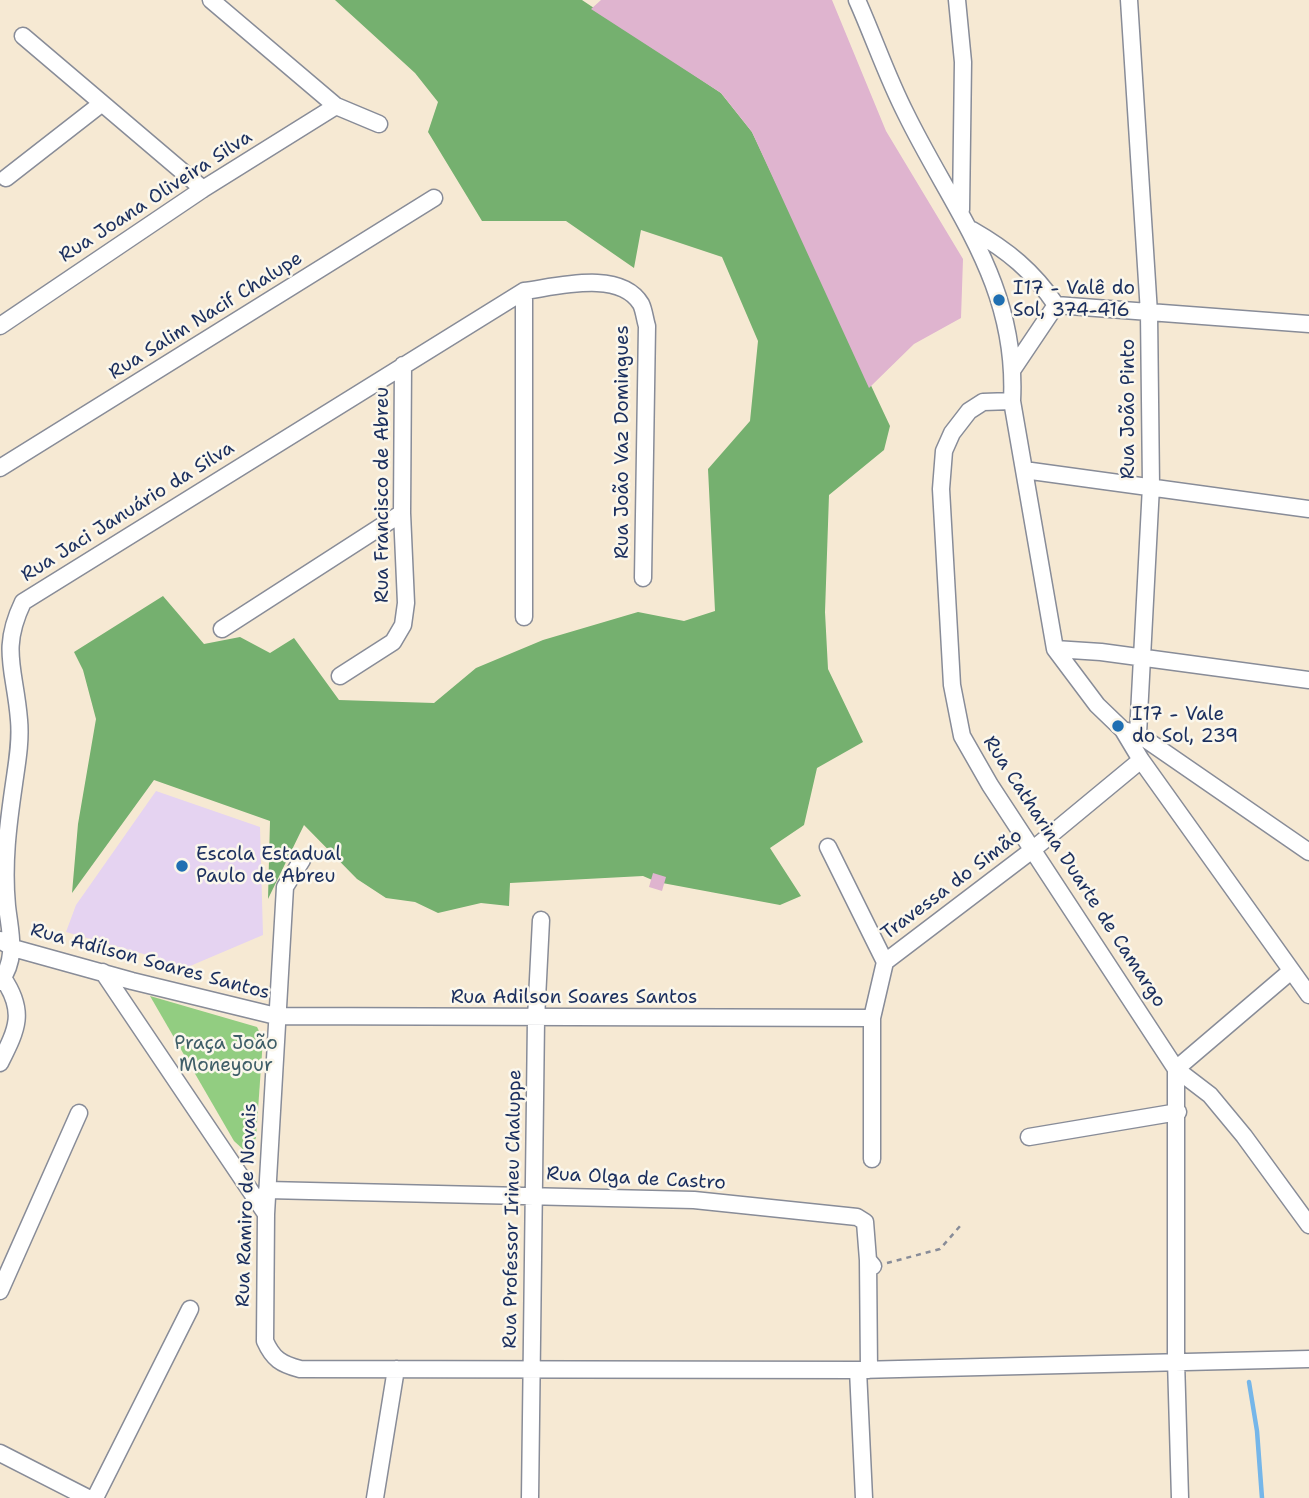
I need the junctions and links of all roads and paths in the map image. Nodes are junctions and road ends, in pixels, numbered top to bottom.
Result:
1 (211, 0) edge
2 (857, 0) edge
3 (957, 0) edge
4 (1129, 0) edge
5 (23, 36) dead end
6 (101, 104) junction
7 (336, 106) junction
8 (379, 124) dead end
9 (6, 178) dead end
10 (203, 189) junction
11 (434, 198) dead end
12 (961, 213) junction
13 (972, 230) junction
14 (524, 292) junction
15 (1056, 305) junction
16 (1149, 313) junction
17 (1309, 324) edge
18 (0, 326) edge
19 (403, 365) junction
20 (1013, 369) junction
21 (1012, 401) junction
22 (0, 468) edge
23 (1024, 470) junction
24 (1151, 486) junction
25 (1309, 509) edge
26 (402, 513) junction
27 (643, 578) dead end
28 (524, 617) dead end
29 (222, 628) dead end
30 (1055, 649) junction
31 (1143, 659) junction
32 (340, 676) dead end
33 (1309, 680) edge
34 (1130, 732) junction
35 (1140, 760) junction
36 (828, 847) dead end
37 (1031, 851) junction
38 (1309, 852) edge
39 (302, 860) dead end
40 (541, 920) dead end
41 (6, 944) edge
42 (885, 962) junction
43 (1291, 971) junction
44 (103, 972) junction
45 (1, 980) edge
46 (1309, 995) edge
47 (276, 1016) junction
48 (872, 1018) junction
49 (537, 1019) junction
50 (0, 1063) edge
51 (1176, 1069) junction
52 (79, 1112) dead end
53 (1178, 1112) junction
54 (1029, 1137) dead end
55 (872, 1159) dead end
56 (267, 1190) junction
57 (535, 1195) junction
58 (266, 1214) junction
59 (961, 1225) dead end
60 (1309, 1225) edge
61 (870, 1263) junction
62 (0, 1291) edge
63 (190, 1309) dead end
64 (1309, 1359) edge
65 (1176, 1360) junction
66 (396, 1369) junction
67 (533, 1369) junction
68 (864, 1370) junction
69 (0, 1453) edge
70 (88, 1498) edge
71 (95, 1498) edge
72 (375, 1498) edge
73 (530, 1498) edge
74 (864, 1498) edge
75 (1180, 1498) edge

1 - 7 street
2 - 12 street
3 - 12 street
4 - 16 street, Rua João Pinto
5 - 6 street
6 - 9 street
6 - 10 street
7 - 8 street
7 - 10 street, Rua Joana Oliveira Silva
10 - 18 street, Rua Joana Oliveira Silva
11 - 22 street, Rua Salim Nacif Chalupe
12 - 13 street
13 - 15 street
13 - 20 street
14 - 19 street, Rua Jaci Januário da Silva
14 - 27 street, Rua João Vaz Domingues
14 - 28 street
15 - 16 street
15 - 20 street
16 - 17 street
16 - 24 street, Rua João Pinto
19 - 26 street, Rua Francisco de Abreu
19 - 41 street, Rua Jaci Januário da Silva
20 - 21 street
21 - 23 street
21 - 37 street, Rua Catharina Duarte de Camargo
23 - 24 street
23 - 30 street
24 - 25 street
24 - 31 street, Rua João Pinto
26 - 29 street
26 - 32 street, Rua Francisco de Abreu
30 - 31 street
30 - 34 street
31 - 33 street
31 - 34 street, Rua João Pinto
34 - 35 street
34 - 38 street
35 - 37 street, Travessa do Simão
35 - 43 street
36 - 42 street
37 - 42 street, Travessa do Simão
37 - 51 street, Rua Catharina Duarte de Camargo
39 - 47 street, Rua Ramiro de Novais
40 - 49 street, Rua Professor Irineu Chaluppe
41 - 44 street, Rua Adílson Soares Santos
41 - 45 street
42 - 48 street
43 - 46 street
43 - 51 street
44 - 47 street, Rua Adílson Soares Santos
44 - 58 street
45 - 50 street
47 - 49 street, Rua Adilson Soares Santos
47 - 56 street, Rua Ramiro de Novais
48 - 49 street, Rua Adilson Soares Santos
48 - 55 street
49 - 57 street, Rua Professor Irineu Chaluppe
51 - 53 street
51 - 60 street
52 - 62 street
53 - 54 street
53 - 65 street
56 - 57 street, Rua Olga de Castro
56 - 58 street, Rua Ramiro de Novais
57 - 61 street, Rua Olga de Castro
57 - 67 street, Rua Professor Irineu Chaluppe
58 - 66 street, Rua Ramiro de Novais
59 - 61 path
61 - 68 street
63 - 71 street
64 - 65 street
65 - 68 street
65 - 75 street
66 - 67 street
66 - 72 street
67 - 68 street
67 - 73 street, Rua Professor Irineu Chaluppe
68 - 74 street
69 - 70 street

